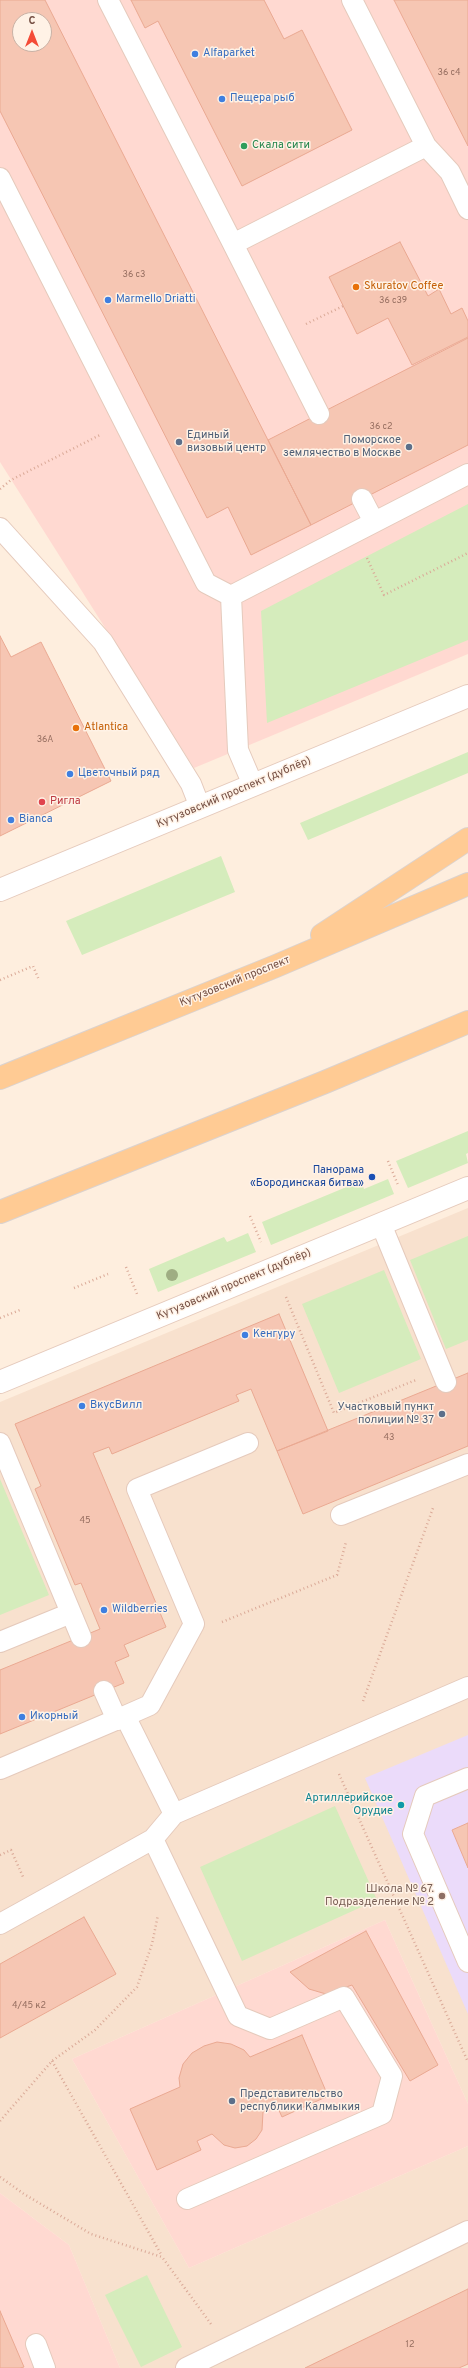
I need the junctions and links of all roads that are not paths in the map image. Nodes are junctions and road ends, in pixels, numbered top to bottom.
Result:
1 (108, 0) edge
2 (352, 0) edge
3 (426, 146) junction
4 (0, 178) edge
5 (468, 209) edge
6 (232, 244) junction
7 (319, 414) dead end
8 (468, 474) edge
9 (362, 499) dead end
10 (374, 522) junction
11 (0, 528) edge
12 (231, 596) junction
13 (468, 696) edge
14 (253, 785) junction
15 (200, 807) junction
16 (468, 839) edge
17 (468, 884) edge
18 (0, 890) edge
19 (276, 966) junction
20 (468, 1022) edge
21 (0, 1078) edge
22 (468, 1188) edge
23 (0, 1212) edge
24 (381, 1224) junction
25 (443, 1376) road end
26 (0, 1382) edge
27 (0, 1443) edge
28 (248, 1443) dead end
29 (468, 1464) edge
30 (341, 1515) road end
31 (71, 1613) junction
32 (81, 1637) dead end
33 (0, 1642) edge
34 (468, 1687) edge
35 (104, 1691) dead end
36 (121, 1718) junction
37 (0, 1768) edge
38 (468, 1778) edge
39 (174, 1814) junction
40 (153, 1839) junction
41 (0, 1924) edge
42 (468, 1962) edge
43 (187, 2199) dead end
44 (468, 2231) edge
45 (36, 2344) dead end
46 (45, 2368) edge
47 (186, 2368) edge

1 - 6 lane
2 - 3 lane
3 - 5 lane
3 - 6 lane
4 - 12 lane
6 - 7 lane
8 - 10 lane
9 - 10 lane
10 - 12 lane
11 - 15 lane
12 - 14 lane
13 - 14 street, Кутузовский проспект (дублёр)
14 - 15 street, Кутузовский проспект (дублёр)
15 - 18 street, Кутузовский проспект (дублёр)
16 - 19 main road
17 - 19 main road, Кутузовский проспект
19 - 21 main road, Кутузовский проспект
20 - 23 main road
22 - 24 street, Кутузовский проспект (дублёр)
24 - 25 lane
24 - 26 street, Кутузовский проспект (дублёр)
27 - 31 lane
28 - 36 lane
29 - 30 lane
31 - 32 lane
31 - 33 lane
34 - 39 lane
35 - 36 lane
36 - 37 lane
36 - 39 lane
38 - 42 lane
39 - 40 lane
40 - 41 lane
40 - 43 lane
44 - 47 lane
45 - 46 lane

